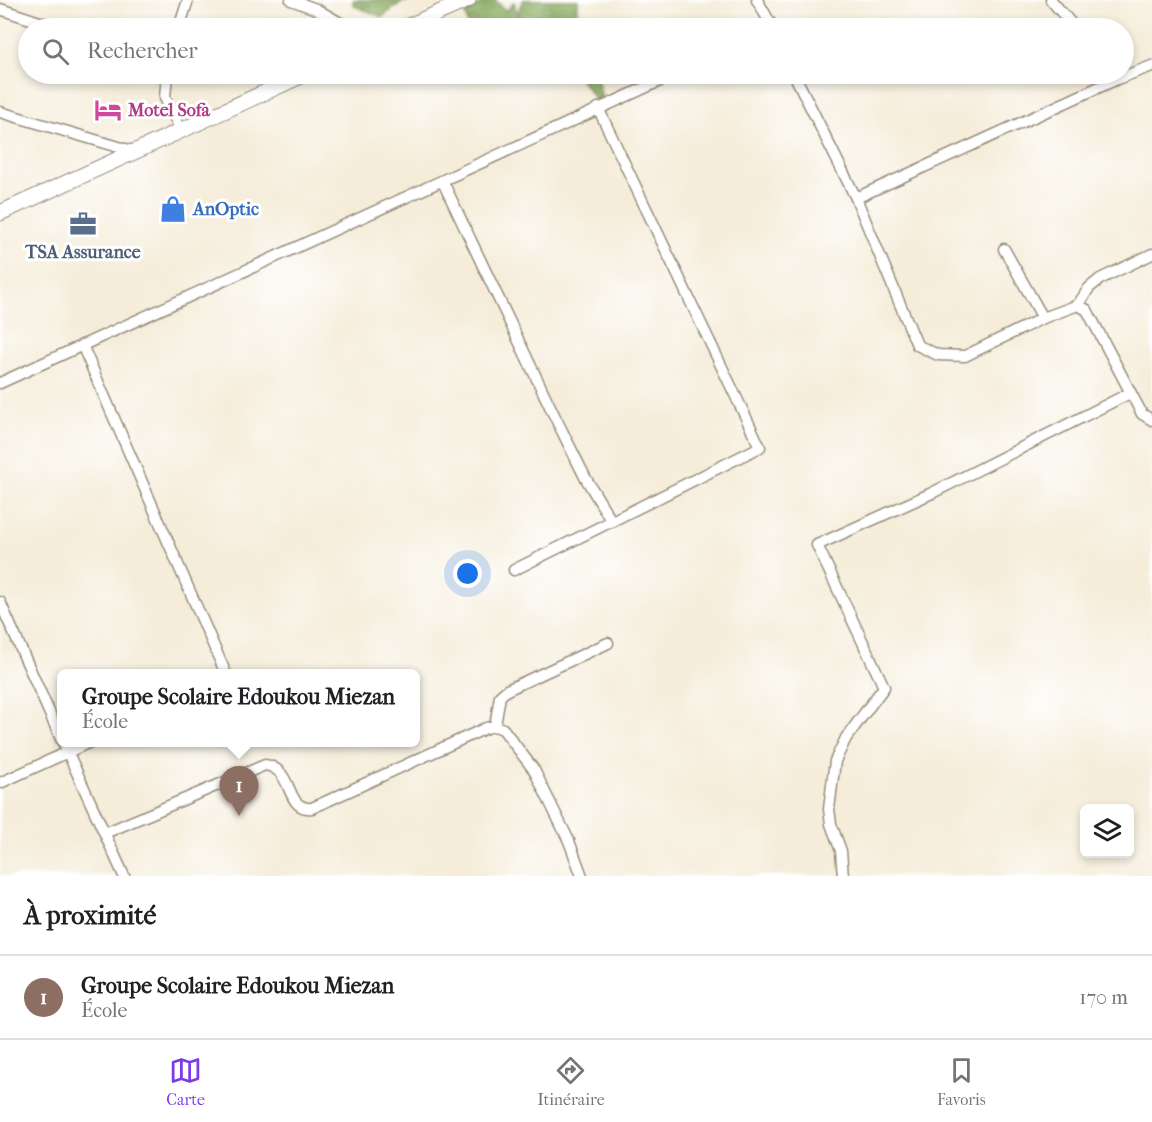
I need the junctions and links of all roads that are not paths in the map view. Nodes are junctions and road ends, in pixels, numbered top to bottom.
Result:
1 (188, 0) edge
2 (291, 0) edge
3 (468, 0) edge
4 (757, 0) edge
5 (1051, 0) edge
6 (0, 9) edge
7 (27, 18) edge
8 (182, 18) edge
9 (332, 18) edge
10 (427, 18) edge
11 (767, 18) edge
12 (1066, 18) edge
13 (1152, 66) edge
14 (1134, 71) edge
15 (166, 84) edge
16 (283, 84) edge
17 (652, 84) edge
18 (799, 84) edge
19 (1097, 84) edge
20 (598, 108) junction
21 (0, 112) edge
22 (182, 130) junction
23 (136, 152) junction
24 (443, 182) junction
25 (856, 198) junction
26 (0, 213) edge
27 (1004, 249) dead end
28 (1152, 254) edge
29 (1078, 305) junction
30 (1043, 318) junction
31 (82, 345) junction
32 (0, 383) edge
33 (1130, 393) junction
34 (1152, 420) edge
35 (612, 522) junction
36 (514, 570) dead end
37 (0, 602) edge
38 (608, 643) dead end
39 (224, 669) edge
40 (495, 726) junction
41 (57, 729) edge
42 (61, 747) edge
43 (65, 747) edge
44 (0, 783) edge
45 (105, 833) junction
46 (124, 876) edge
47 (582, 876) edge
48 (843, 876) edge

1 - 8 street
2 - 9 street
3 - 10 main road
4 - 11 street
5 - 12 street
6 - 7 street
13 - 14 street
15 - 22 street
16 - 22 main road
17 - 20 street
18 - 25 street
19 - 25 street
20 - 24 street
20 - 35 street
21 - 23 street
22 - 23 main road
23 - 26 main road
24 - 31 street
24 - 35 street
25 - 30 street
27 - 30 street
28 - 29 street
29 - 30 street
29 - 33 street
31 - 32 street
31 - 39 street
33 - 34 street
33 - 48 street
35 - 36 street
37 - 41 street
38 - 40 street
40 - 45 street
40 - 47 street
42 - 44 street
43 - 45 street
45 - 46 street

